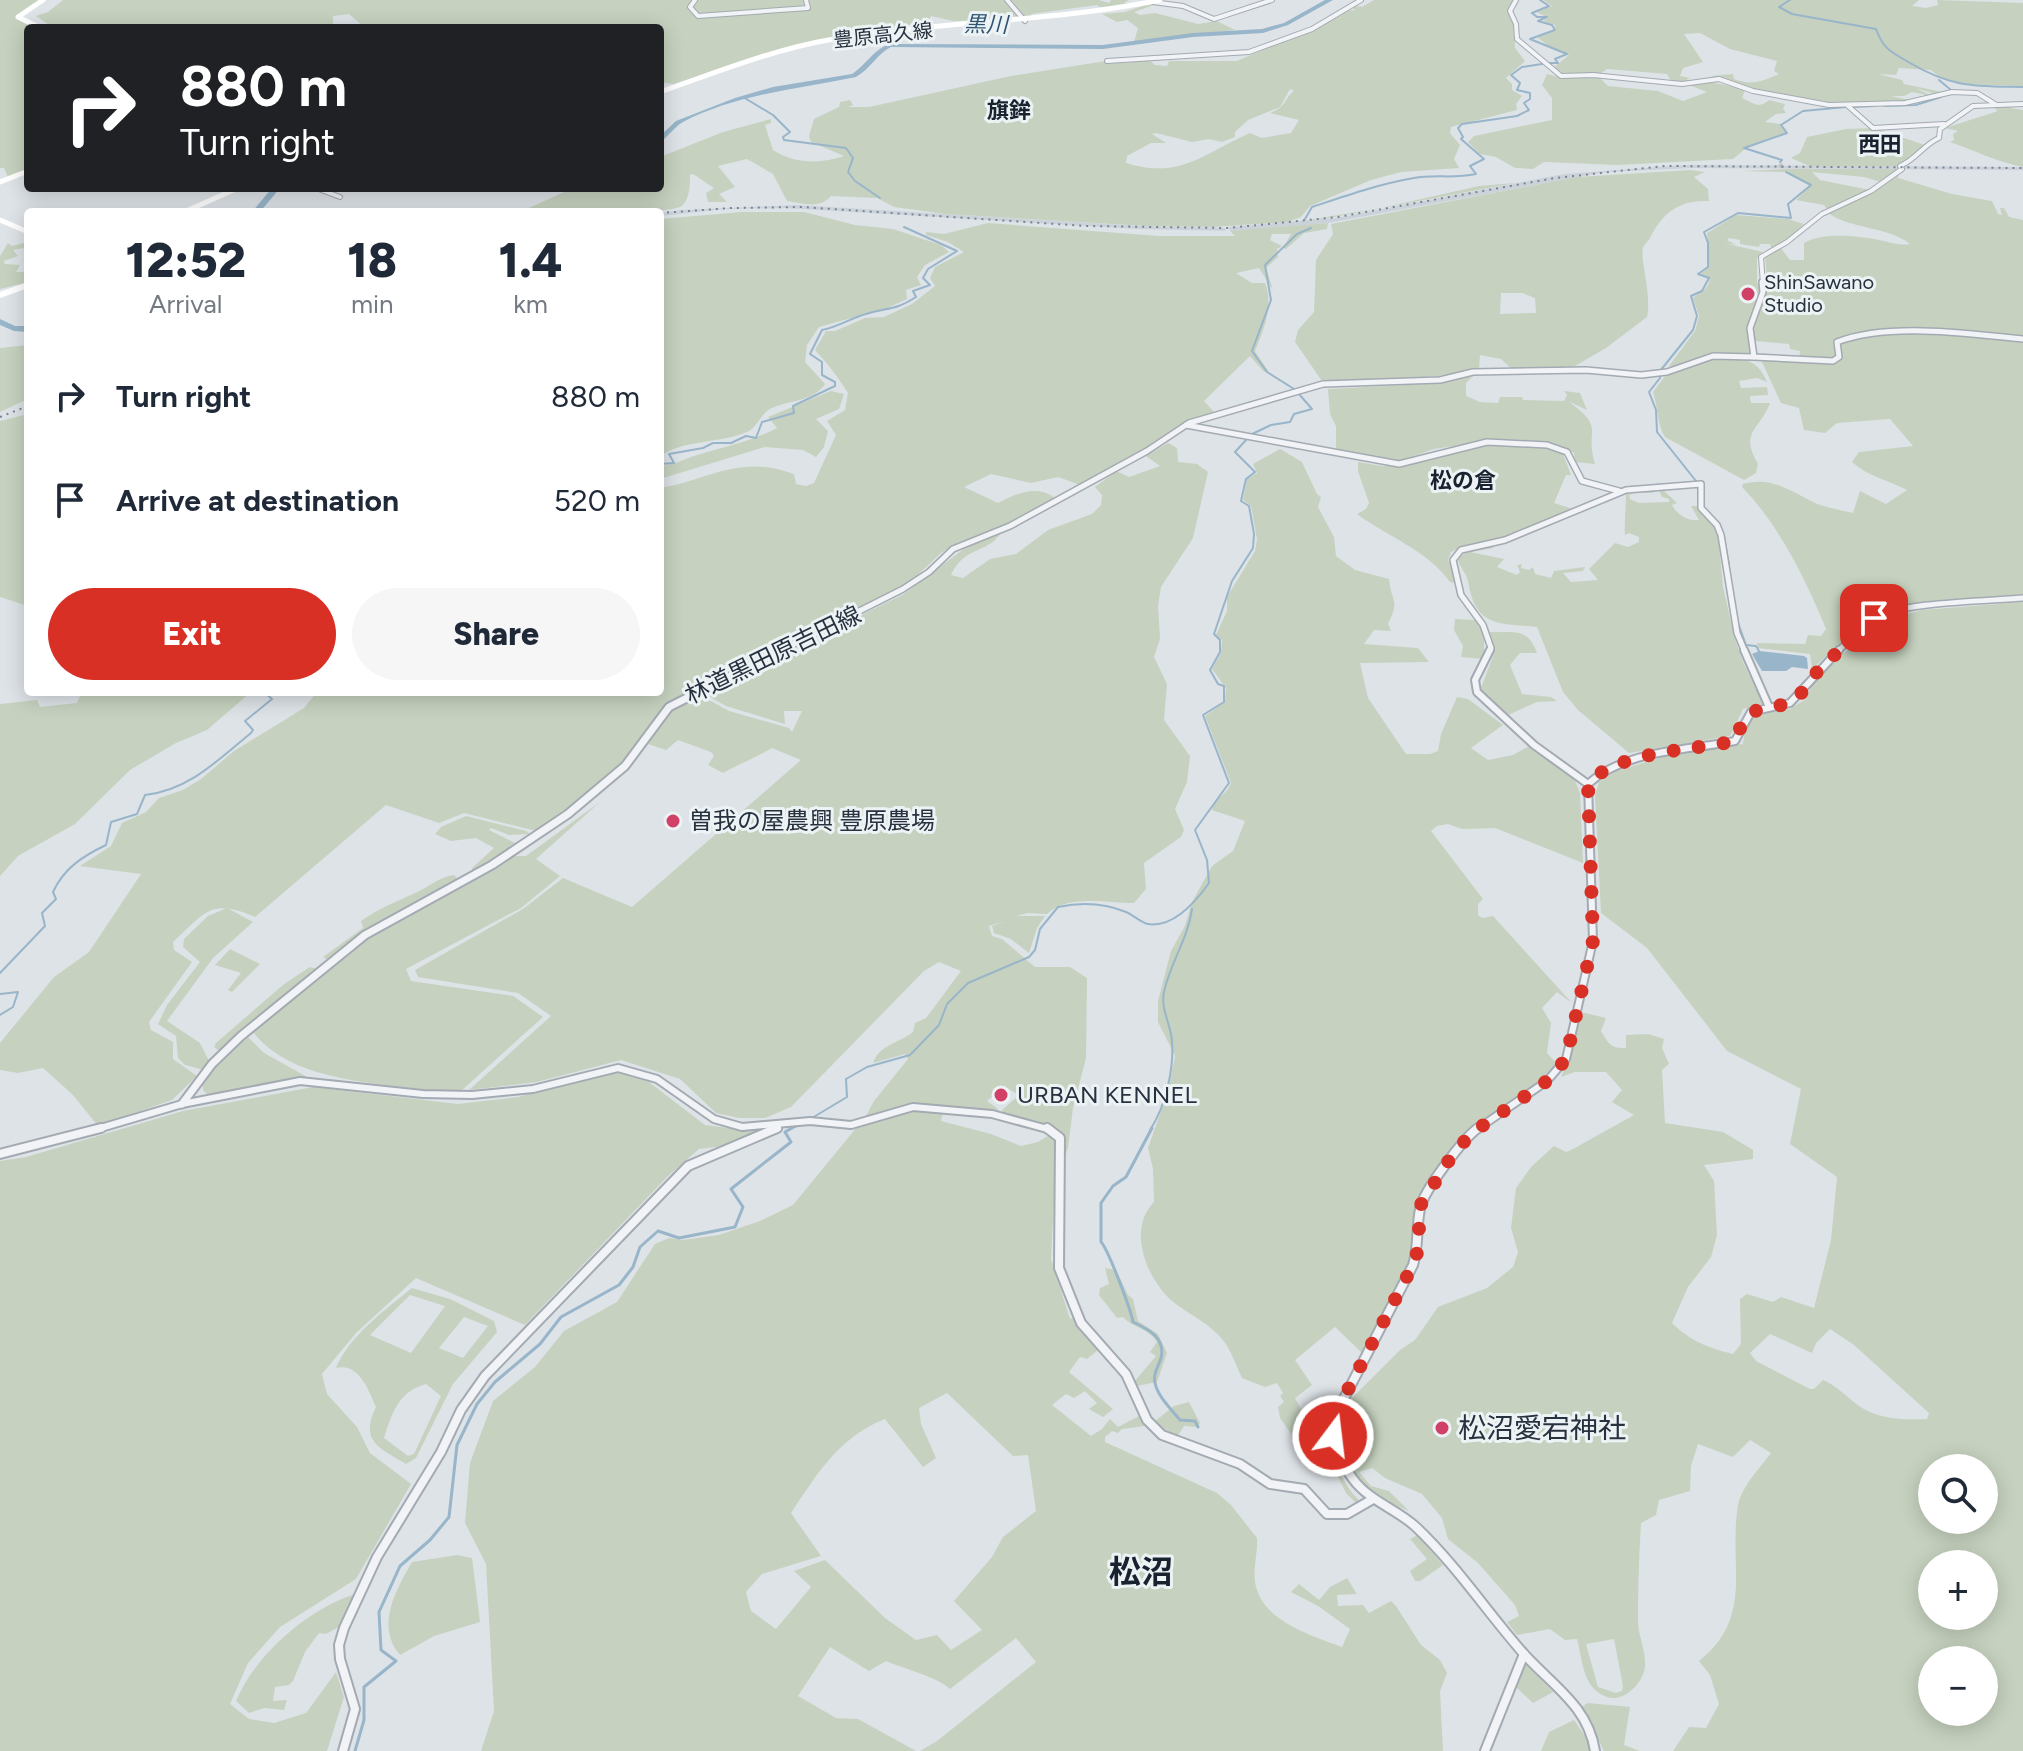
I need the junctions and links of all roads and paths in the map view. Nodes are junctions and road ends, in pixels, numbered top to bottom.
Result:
1 (43, 0) edge
2 (695, 0) edge
3 (806, 0) edge
4 (1007, 0) edge
5 (1272, 0) edge
6 (1361, 0) edge
7 (1516, 0) edge
8 (1157, 1) edge
9 (1025, 21) junction
10 (32, 24) edge
11 (1107, 61) dead end
12 (664, 91) edge
13 (1995, 104) junction
14 (2023, 104) edge
15 (1847, 105) junction
16 (1948, 124) junction
17 (24, 173) edge
18 (0, 182) edge
19 (229, 192) edge
20 (327, 192) edge
21 (340, 197) dead end
22 (193, 208) edge
23 (0, 220) edge
24 (24, 230) edge
25 (24, 286) edge
26 (0, 295) edge
27 (2023, 339) edge
28 (1754, 357) junction
29 (1186, 425) junction
30 (1623, 491) junction
31 (2023, 598) edge
32 (1769, 707) junction
33 (1588, 784) junction
34 (182, 1104) junction
35 (780, 1126) junction
36 (0, 1154) edge
37 (1373, 1499) junction
38 (1524, 1654) junction
39 (343, 1751) edge
40 (1485, 1751) edge
41 (1595, 1751) edge

1 - 10 main road
2 - 3 street
4 - 9 street
5 - 8 street
6 - 11 street
7 - 15 street
8 - 9 main road, 豊原高久線
9 - 12 main road, 豊原高久線
13 - 14 street
13 - 15 street
13 - 16 street
15 - 16 street
16 - 28 street
17 - 18 main road
19 - 22 main road
20 - 21 street
23 - 24 main road
25 - 26 main road
27 - 28 street
28 - 29 street, 林道黒田原吉田線
29 - 30 street
29 - 34 street, 林道黒田原吉田線
30 - 32 street
30 - 33 street
31 - 32 street
32 - 33 street
33 - 37 street
34 - 35 street
34 - 36 street
35 - 37 street
35 - 39 street
37 - 38 street
38 - 40 street
38 - 41 street

